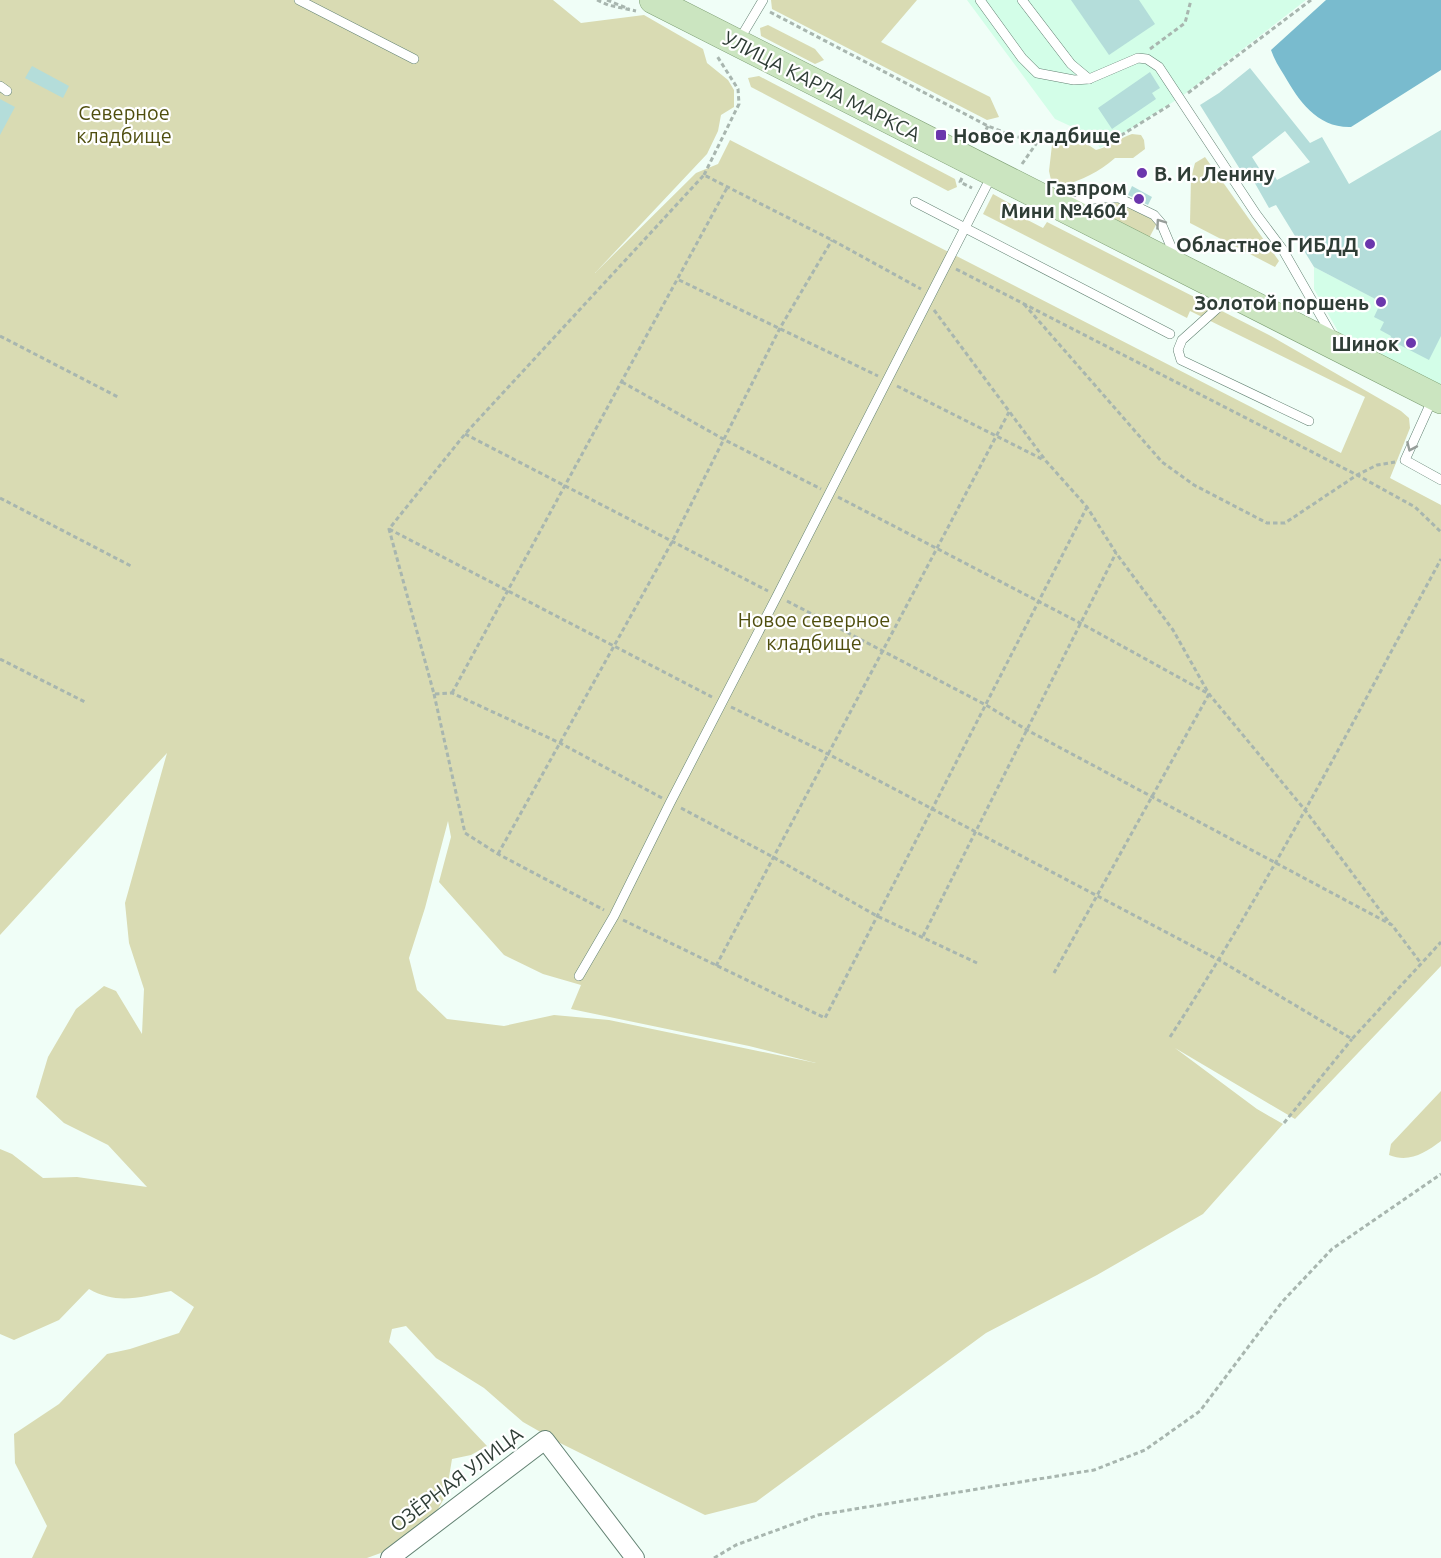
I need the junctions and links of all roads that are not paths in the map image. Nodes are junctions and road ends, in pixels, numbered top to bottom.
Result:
1 (299, 0) edge
2 (763, 0) edge
3 (980, 0) edge
4 (1022, 0) edge
5 (642, 7) edge
6 (725, 47) junction
7 (414, 59) dead end
8 (1089, 79) junction
9 (1002, 176) junction
10 (915, 202) dead end
11 (965, 229) junction
12 (1233, 294) junction
13 (1170, 334) dead end
14 (1339, 347) junction
15 (1437, 398) edge
16 (1309, 421) dead end
17 (1441, 480) edge
18 (579, 976) dead end
19 (390, 1558) edge
20 (635, 1558) edge

1 - 7 lane
2 - 6 lane
3 - 8 lane
4 - 8 lane
5 - 6 main road, УЛИЦА КАРЛА МАРКСА
6 - 9 main road, УЛИЦА КАРЛА МАРКСА
8 - 14 lane
9 - 11 lane
9 - 12 main road, УЛИЦА КАРЛА МАРКСА
10 - 11 lane
11 - 13 lane
11 - 18 lane
12 - 14 main road, УЛИЦА КАРЛА МАРКСА
12 - 16 lane
14 - 15 main road, УЛИЦА КАРЛА МАРКСА
15 -> 17 lane
19 - 20 street, ОЗЁРНАЯ УЛИЦА

